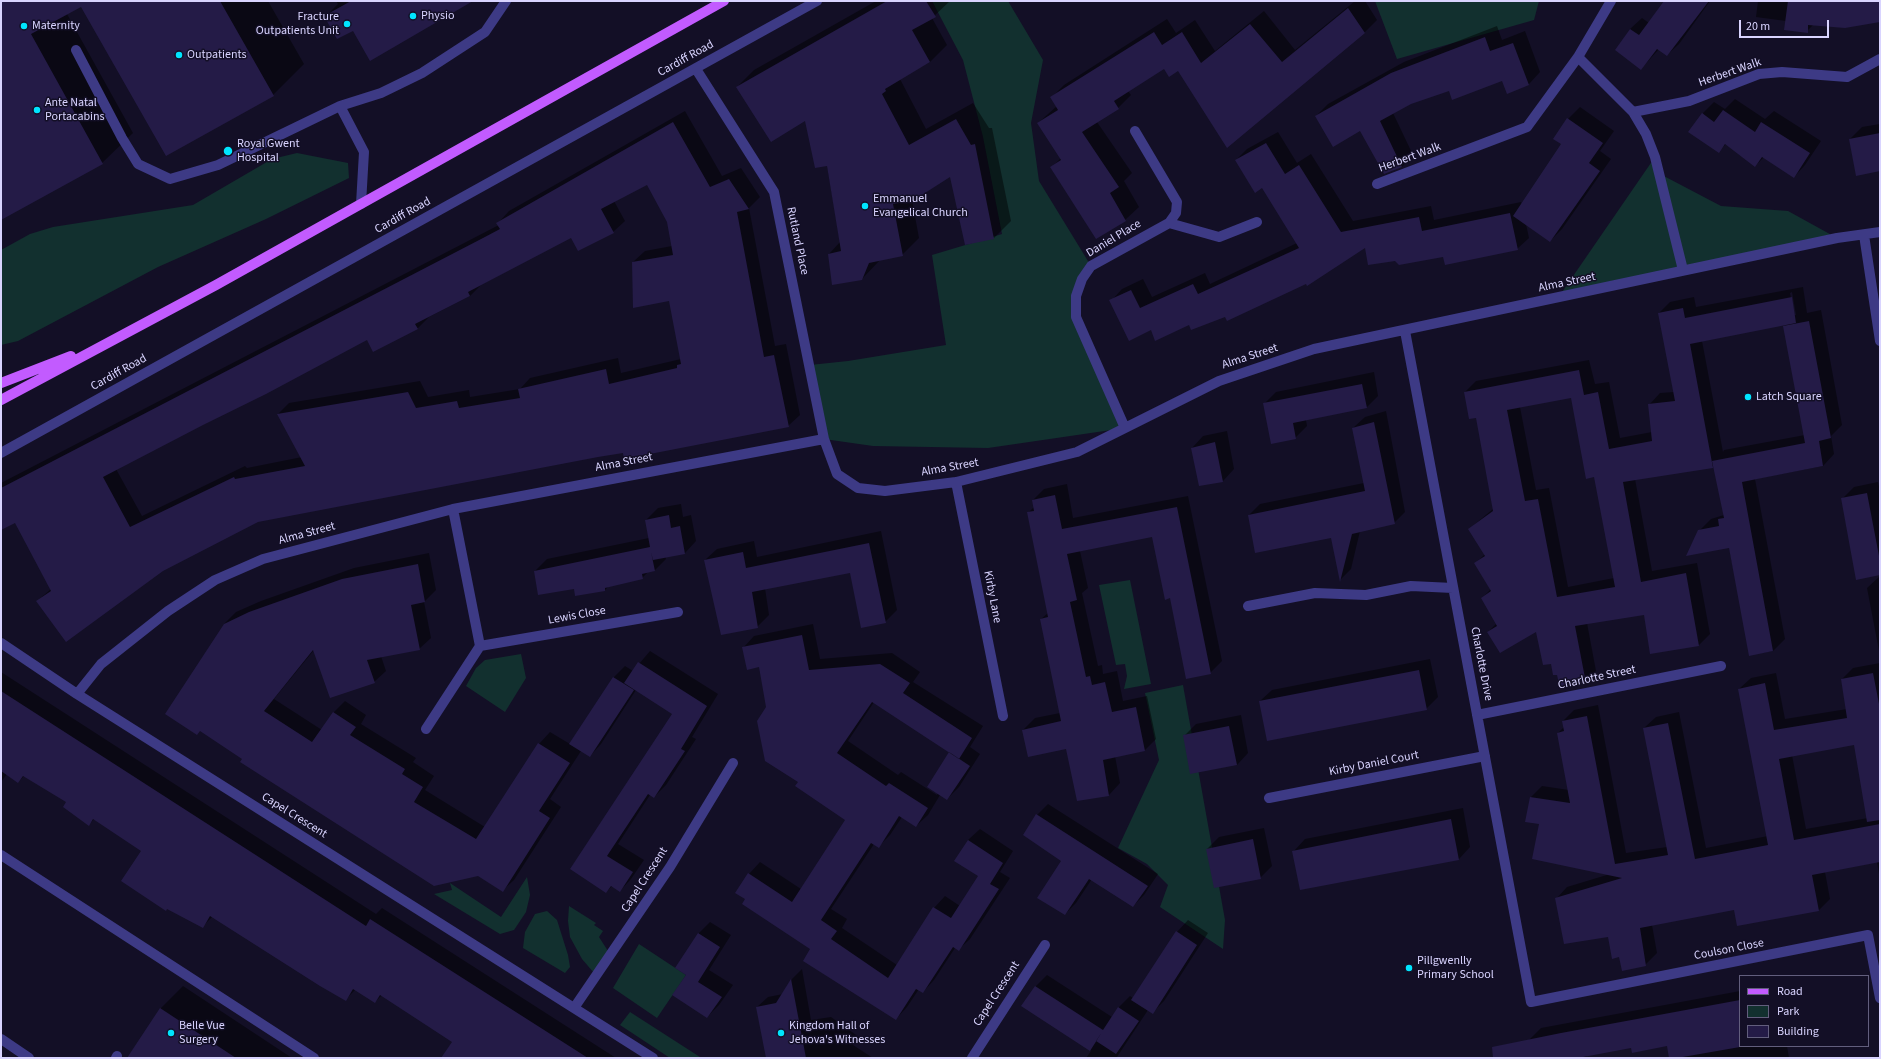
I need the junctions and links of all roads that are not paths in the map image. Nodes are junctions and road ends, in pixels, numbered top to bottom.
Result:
1 (506, 1) edge
2 (724, 1) edge
3 (817, 1) edge
4 (1611, 1) edge
5 (76, 50) dead end
6 (1578, 57) junction
7 (1880, 59) edge
8 (696, 69) junction
9 (340, 106) junction
10 (1634, 112) junction
11 (1135, 131) dead end
12 (1377, 184) dead end
13 (361, 204) junction
14 (1257, 222) dead end
15 (1169, 223) junction
16 (1880, 232) edge
17 (1864, 235) junction
18 (1683, 270) junction
19 (1405, 331) junction
20 (113, 341) junction
21 (1880, 341) edge
22 (1, 383) edge
23 (1, 400) edge
24 (1126, 428) junction
25 (824, 438) junction
26 (1, 453) edge
27 (956, 482) junction
28 (453, 509) junction
29 (1453, 588) junction
30 (1248, 606) dead end
31 (678, 612) dead end
32 (1, 643) edge
33 (480, 646) junction
34 (1721, 666) dead end
35 (77, 694) junction
36 (1477, 715) junction
37 (1003, 716) dead end
38 (426, 729) dead end
39 (1485, 756) junction
40 (733, 763) dead end
41 (1269, 798) dead end
42 (1, 855) edge
43 (1045, 945) dead end
44 (1880, 998) edge
45 (1531, 1002) joint
46 (574, 1008) junction
47 (1, 1039) edge
48 (29, 1058) edge
49 (314, 1058) edge
50 (653, 1058) edge
51 (972, 1058) edge

1 - 9 street
2 - 13 main road
3 - 8 street, Cardiff Road
4 - 6 street, Herbert Walk
5 - 9 street
6 - 10 street
6 - 12 street, Herbert Walk
7 - 10 street, Herbert Walk
8 - 25 street, Rutland Place
8 - 26 street, Cardiff Road
9 - 13 street
10 - 18 street
11 - 15 street
13 - 20 main road
14 - 15 street
15 - 24 street, Daniel Place
16 - 17 street, Alma Street
17 - 18 street, Alma Street
17 - 21 street
18 - 19 street, Alma Street
19 - 24 street, Alma Street
19 - 29 street, Charlotte Drive
20 - 22 main road
20 - 23 main road
24 - 27 street, Alma Street
25 - 27 street, Alma Street
25 - 28 street, Alma Street
27 - 37 street, Kirby Lane
28 - 33 street
28 - 35 street, Alma Street
29 - 30 street
29 - 36 street, Charlotte Drive
31 - 33 street, Lewis Close
32 - 35 street, Capel Crescent
33 - 38 street
34 - 36 street, Charlotte Street
35 - 46 street, Capel Crescent
36 - 39 street, Charlotte Drive
39 - 41 street, Kirby Daniel Court
39 - 45 street, Charlotte Drive
40 - 46 street, Capel Crescent
42 - 49 street
43 - 51 street, Capel Crescent
44 - 45 street, Coulson Close
46 - 50 street, Capel Crescent
47 - 48 street

